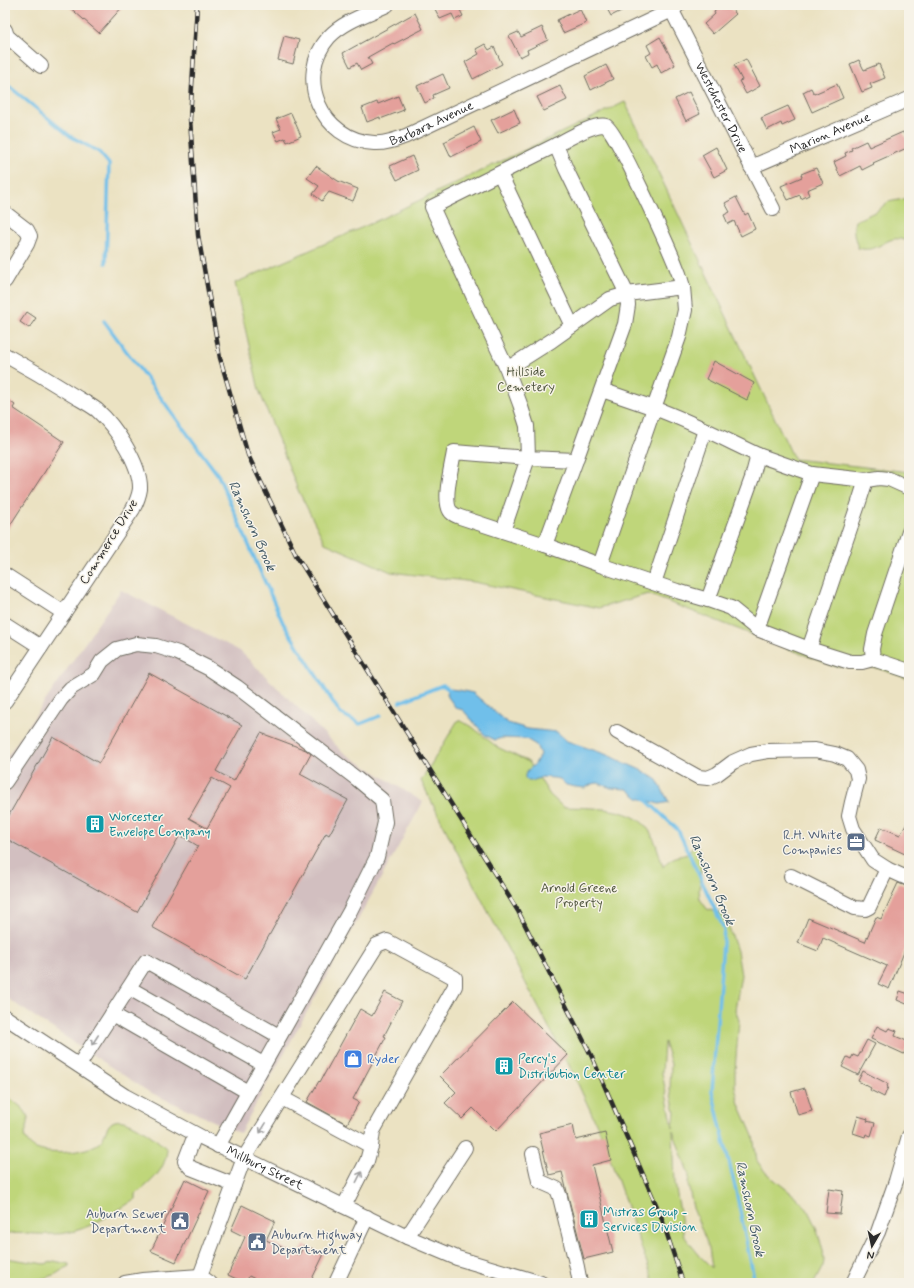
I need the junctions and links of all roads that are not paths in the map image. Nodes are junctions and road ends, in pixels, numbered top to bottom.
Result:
1 (387, 5) edge
2 (673, 7) edge
3 (5, 30) edge
4 (41, 66) dead end
5 (909, 99) edge
6 (556, 145) junction
7 (751, 167) junction
8 (500, 174) junction
9 (773, 209) dead end
10 (5, 213) edge
11 (5, 281) edge
12 (684, 287) junction
13 (627, 294) junction
14 (572, 326) junction
15 (5, 355) edge
16 (507, 369) junction
17 (602, 390) junction
18 (654, 408) junction
19 (705, 430) junction
20 (758, 455) junction
21 (528, 458) junction
22 (576, 460) junction
23 (812, 474) junction
24 (866, 480) junction
25 (909, 488) edge
26 (503, 531) junction
27 (909, 532) edge
28 (545, 545) junction
29 (600, 565) junction
30 (5, 575) edge
31 (654, 583) junction
32 (708, 600) junction
33 (64, 613) junction
34 (5, 624) edge
35 (757, 629) junction
36 (41, 647) junction
37 (809, 649) junction
38 (873, 659) junction
39 (909, 671) edge
40 (5, 701) edge
41 (618, 732) dead end
42 (5, 782) edge
43 (887, 869) junction
44 (791, 876) dead end
45 (909, 879) edge
46 (129, 988) junction
47 (112, 1014) junction
48 (5, 1017) edge
49 (279, 1036) junction
50 (263, 1064) junction
51 (79, 1065) junction
52 (248, 1092) junction
53 (282, 1098) junction
54 (195, 1134) junction
55 (909, 1136) edge
56 (218, 1146) junction
57 (370, 1146) junction
58 (465, 1148) dead end
59 (533, 1154) dead end
60 (244, 1158) junction
61 (234, 1185) junction
62 (344, 1206) junction
63 (367, 1217) junction
64 (407, 1237) junction
65 (205, 1279) edge
66 (125, 1283) edge
67 (336, 1283) edge
68 (542, 1283) edge
69 (580, 1283) edge
70 (853, 1283) edge

1 - 2 street, Barbara Avenue
2 - 7 street, Westchester Drive
3 - 4 street
5 - 7 street, Marion Avenue
6 - 8 street
6 - 12 street
6 - 13 street
7 - 9 street, Westchester Drive
8 - 14 street
8 - 16 street
10 - 11 street
12 - 13 street
12 - 18 street
13 - 14 street
13 - 17 street
14 - 16 street
15 - 33 street, Commerce Drive
16 - 21 street
17 - 18 street
17 - 22 street
18 - 19 street
18 - 29 street
19 - 20 street
19 - 31 street
20 - 23 street
20 - 32 street
21 - 22 street
21 - 26 street
21 - 26 street
22 - 28 street
23 - 24 street
23 - 35 street
24 - 25 street
24 - 37 street
26 - 28 street
27 - 38 street
28 - 29 street
29 - 31 street
30 - 33 street
31 - 32 street
32 - 35 street
33 - 36 street, Commerce Drive
34 - 36 street
35 - 37 street
36 - 40 street, Commerce Drive
37 - 38 street
38 - 39 street
41 - 43 street
42 - 49 street
43 - 44 street
43 - 45 street
46 - 47 street
46 - 49 street
46 - 50 street
47 -> 51 street
47 - 52 street
48 - 51 street, Millbury Street
49 - 50 street
50 - 52 street
51 - 54 street, Millbury Street
52 - 56 street
53 - 57 street
53 - 57 street
53 -> 60 street
54 - 56 street, Millbury Street
54 - 61 street
55 - 70 street
56 - 60 street, Millbury Street
62 -> 57 street
58 - 64 street
59 - 69 street
60 - 61 street
60 - 62 street, Millbury Street
61 - 65 street
62 - 63 street, Millbury Street
63 - 64 street, Millbury Street
63 - 67 street
64 - 68 street, Millbury Street
65 - 66 street

